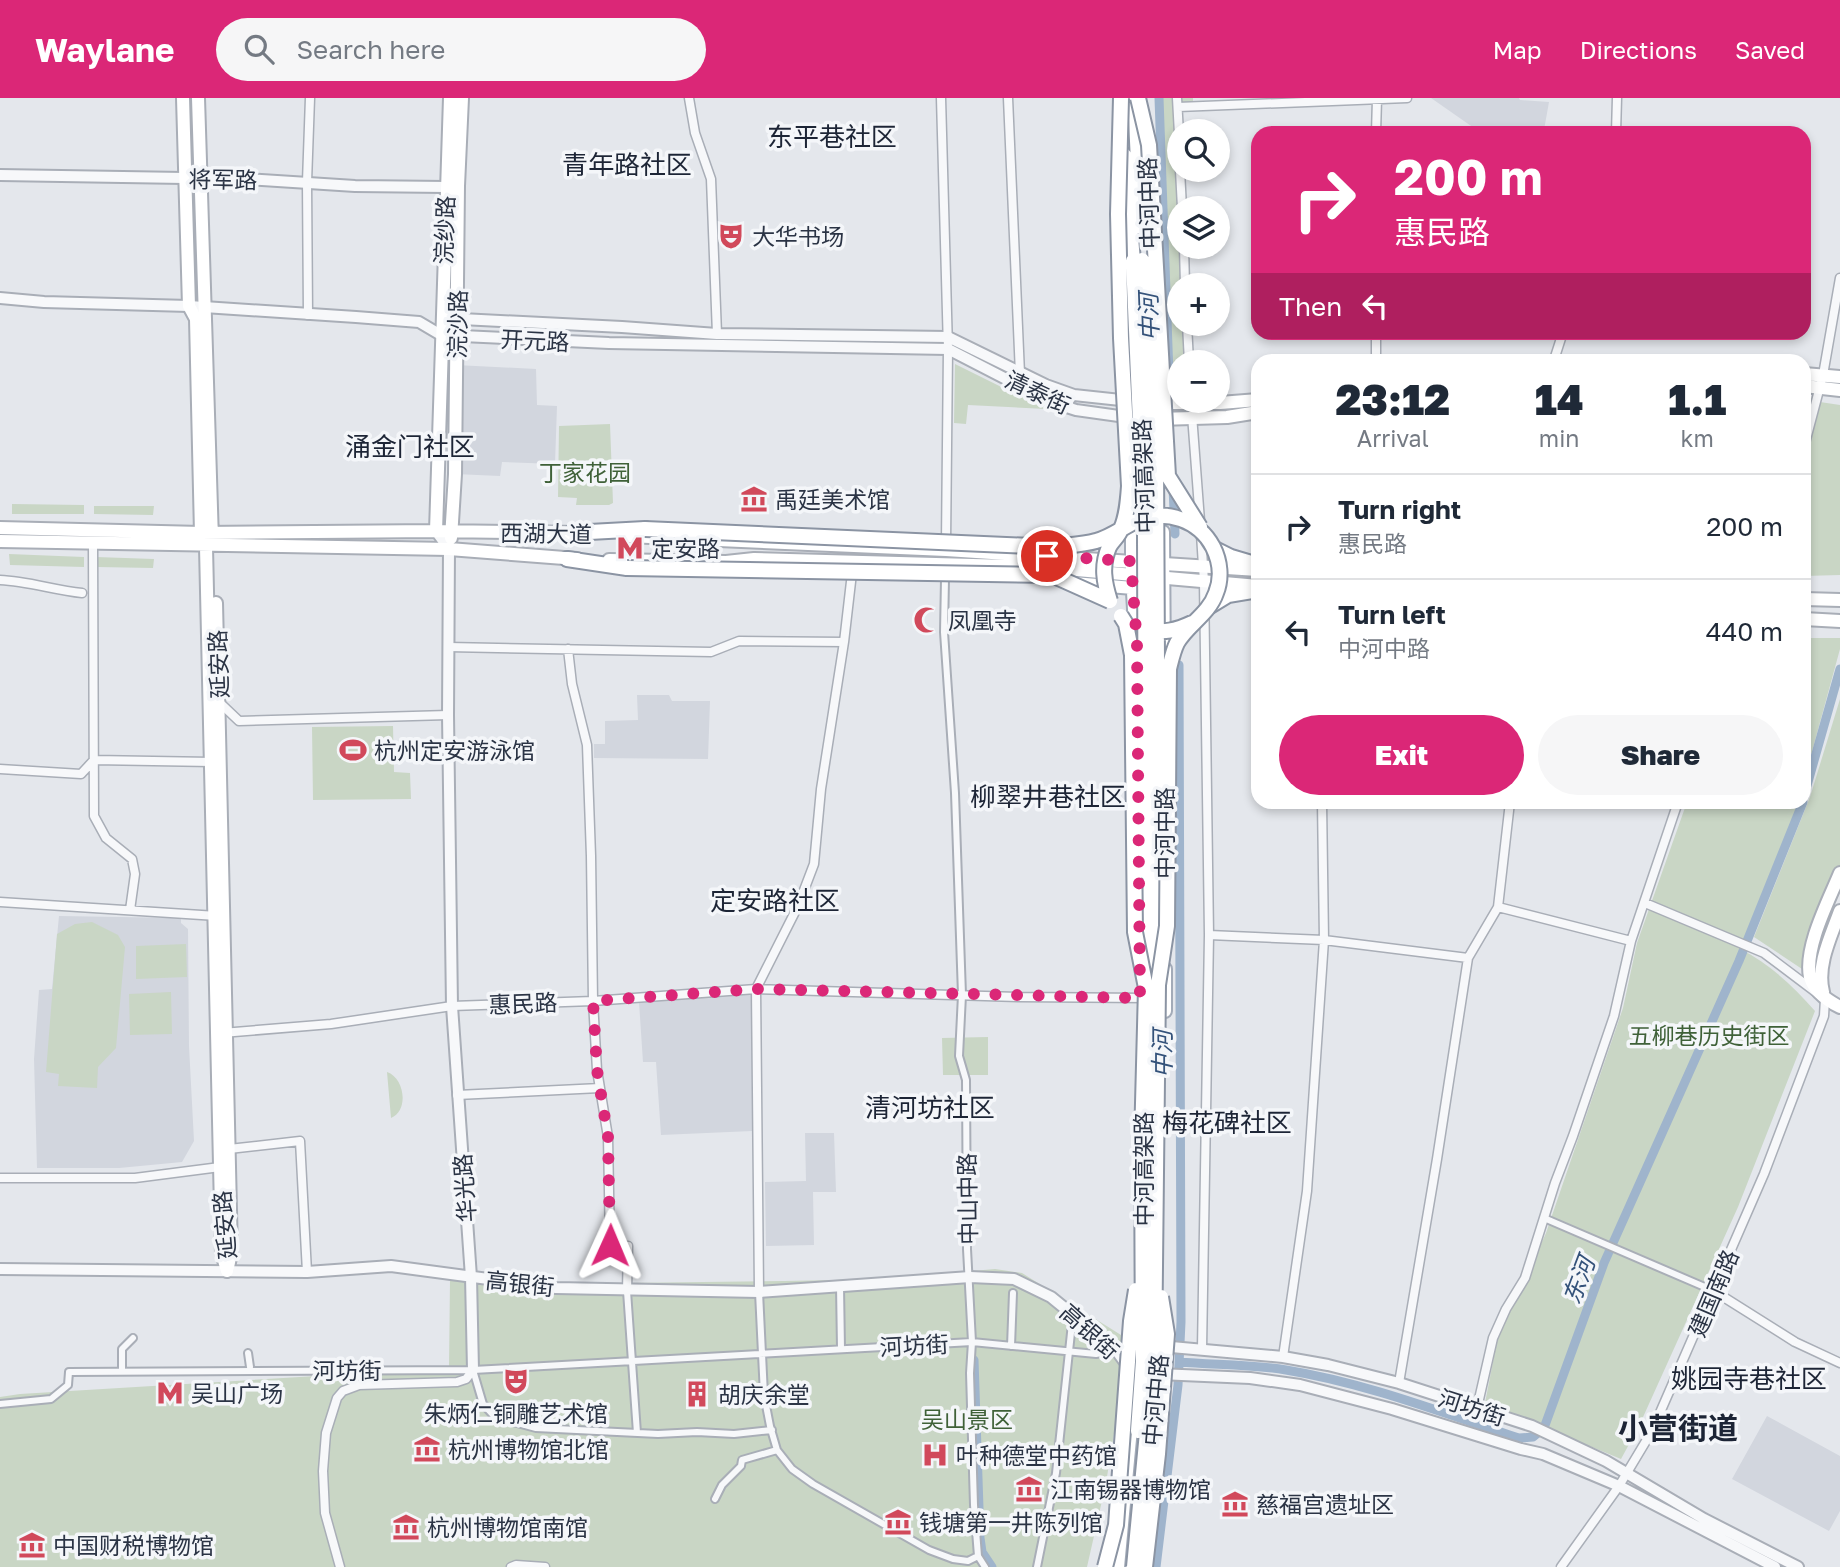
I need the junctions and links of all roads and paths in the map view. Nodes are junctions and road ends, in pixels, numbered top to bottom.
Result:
1 (183, 98) edge
2 (198, 98) edge
3 (310, 98) edge
4 (450, 98) edge
5 (462, 98) edge
6 (689, 98) edge
7 (941, 98) edge
8 (1008, 98) edge
9 (1120, 98) edge
10 (1139, 98) edge
11 (1407, 98) edge
12 (1617, 98) edge
13 (1377, 99) edge
14 (1177, 102) edge
15 (1376, 126) edge
16 (1616, 126) edge
17 (0, 175) edge
18 (199, 176) junction
19 (184, 178) junction
20 (307, 182) junction
21 (446, 187) junction
22 (1840, 278) edge
23 (0, 298) edge
24 (189, 306) junction
25 (206, 307) junction
26 (308, 316) junction
27 (442, 318) junction
28 (457, 319) junction
29 (717, 334) junction
30 (441, 335) junction
31 (457, 336) junction
32 (948, 343) junction
33 (1020, 374) junction
34 (1811, 377) edge
35 (1840, 377) edge
36 (1821, 381) junction
37 (1811, 384) edge
38 (1840, 390) edge
39 (1251, 400) edge
40 (1230, 401) edge
41 (1132, 402) junction
42 (1161, 403) junction
43 (1167, 403) edge
44 (1188, 413) edge
45 (1251, 413) edge
46 (1133, 418) junction
47 (1161, 419) junction
48 (1188, 419) junction
49 (1811, 420) edge
50 (0, 528) edge
51 (436, 531) junction
52 (453, 531) junction
53 (1121, 531) junction
54 (571, 533) junction
55 (208, 540) junction
56 (0, 541) edge
57 (93, 544) junction
58 (1211, 544) junction
59 (449, 549) junction
60 (946, 550) junction
61 (567, 559) junction
62 (1131, 561) junction
63 (1164, 563) junction
64 (1251, 565) edge
65 (1203, 566) junction
66 (1251, 567) edge
67 (852, 573) dead end
68 (1164, 578) junction
69 (945, 579) dead end
70 (0, 580) edge
71 (1132, 582) junction
72 (1204, 582) junction
73 (1251, 587) edge
74 (1251, 590) edge
75 (82, 593) dead end
76 (1811, 599) edge
77 (1840, 600) edge
78 (1110, 601) junction
79 (1210, 606) junction
80 (1121, 616) junction
81 (1811, 619) edge
82 (1840, 621) edge
83 (1192, 623) junction
84 (844, 642) junction
85 (448, 647) junction
86 (568, 649) junction
87 (219, 702) junction
88 (448, 715) junction
89 (94, 760) junction
90 (212, 762) junction
91 (0, 769) edge
92 (1322, 809) edge
93 (1509, 809) edge
94 (1675, 809) edge
95 (1840, 873) edge
96 (0, 902) edge
97 (1645, 903) junction
98 (1498, 907) junction
99 (130, 910) junction
100 (1840, 911) edge
101 (220, 916) junction
102 (1209, 935) junction
103 (1324, 940) junction
104 (1631, 941) junction
105 (1468, 958) junction
106 (756, 989) junction
107 (1152, 992) junction
108 (962, 995) junction
109 (1825, 999) junction
110 (593, 1001) junction
111 (452, 1006) junction
112 (1840, 1007) edge
113 (222, 1033) junction
114 (600, 1088) junction
115 (457, 1095) junction
116 (229, 1149) junction
117 (220, 1167) junction
118 (0, 1178) edge
119 (1544, 1218) junction
120 (1149, 1255) junction
121 (0, 1269) edge
122 (228, 1271) junction
123 (307, 1272) junction
124 (970, 1277) junction
125 (471, 1278) junction
126 (839, 1286) junction
127 (627, 1291) junction
128 (1714, 1291) junction
129 (759, 1292) junction
130 (1013, 1293) dead end
131 (1073, 1314) junction
132 (133, 1338) dead end
133 (972, 1342) junction
134 (1011, 1346) junction
135 (1138, 1347) junction
136 (1166, 1347) junction
137 (841, 1349) junction
138 (1200, 1349) junction
139 (1116, 1350) junction
140 (1069, 1352) junction
141 (248, 1353) dead end
142 (762, 1354) junction
143 (1283, 1357) junction
144 (633, 1362) junction
145 (1840, 1363) edge
146 (250, 1367) dead end
147 (1136, 1368) junction
148 (473, 1370) junction
149 (122, 1371) junction
150 (1164, 1374) junction
151 (1399, 1383) junction
152 (0, 1404) edge
153 (1477, 1408) junction
154 (772, 1430) junction
155 (637, 1433) junction
156 (777, 1450) junction
157 (1627, 1472) junction
158 (1619, 1486) junction
159 (715, 1499) dead end
160 (978, 1556) junction
161 (340, 1567) edge
162 (511, 1567) edge
163 (545, 1567) edge
164 (985, 1567) edge
165 (1037, 1567) edge
166 (1105, 1567) edge
167 (1118, 1567) edge
168 (1124, 1567) edge
169 (1136, 1567) edge
170 (1144, 1567) edge
171 (1561, 1567) edge
172 (1775, 1567) edge
173 (1798, 1567) edge

1 - 19 main road, 延安路
2 - 18 main road, 延安路
3 - 20 street
4 - 21 main road, 浣纱路
5 - 28 main road, 浣沙路
6 - 29 street
7 - 32 street
8 - 33 street
9 - 41 main road, 中河中路
9 - 53 highway, bridge
9 - 107 highway, 中河高架路, bridge
10 - 42 main road, 中河中路
10 - 58 highway, bridge
10 - 107 highway, 中河高架路, bridge
11 - 13 street
12 - 16 street
13 - 14 street
13 - 15 street
17 - 19 street, 将军路
18 - 19 street, 将军路
18 - 20 street, 将军路
18 - 25 main road, 延安路
19 - 24 main road, 延安路
20 - 21 street, 将军路
20 - 26 street
21 - 27 main road, 浣纱路
22 - 36 street
23 - 24 street, 开元路
24 - 25 street, 开元路
24 - 55 main road, 延安路
25 - 26 street, 开元路
25 - 55 main road, 延安路
26 - 30 street, 开元路
27 - 28 street, 开元路
27 - 30 main road, 浣纱路
28 - 29 street, 开元路
28 - 31 main road, 浣沙路
29 - 32 street, 开元路
30 - 31 street, 开元路
30 - 51 main road, 浣纱路
31 - 32 street, 开元路
31 - 52 main road, 浣沙路
32 - 33 street, 清泰街
32 - 46 street, 清泰街
32 - 60 street
33 - 41 street, 清泰街
34 - 36 main road
35 - 36 main road
36 - 37 main road
36 - 38 main road
36 - 49 street
39 - 40 main road, 清泰街
41 - 42 main road, 清泰街
41 - 46 main road, 中河中路
42 - 43 main road, 清泰街
42 - 47 main road, 中河中路
44 - 48 street, 中河中路
45 - 48 main road, 清泰街
46 - 47 main road, 清泰街
46 - 62 main road, 中河中路
47 - 48 main road, 清泰街
47 - 63 main road, 中河中路
48 - 65 street, 中河中路
50 - 55 main road, 西湖大道
51 - 52 main road, 西湖大道
51 - 55 main road, 西湖大道
51 - 59 street
52 - 54 main road, 西湖大道
52 - 59 main road, 浣沙路
53 - 54 highway, bridge
53 - 58 highway, bridge
53 - 78 highway, bridge
54 - 60 main road, 西湖大道
55 - 57 main road, 西湖大道
55 - 59 main road, 西湖大道
55 - 87 main road, 延安路
55 - 90 main road, 延安路
56 - 57 main road, 西湖大道
57 - 89 street
58 - 64 highway
58 - 79 highway, bridge
59 - 61 main road, 西湖大道
59 - 85 street
60 - 62 main road, 西湖大道
61 - 71 main road, 西湖大道
61 - 78 highway, bridge
62 - 63 main road, 西湖大道
62 - 71 main road, 中河中路
63 - 65 main road, 西湖大道
63 - 68 main road, 中河中路
65 - 66 main road, 西湖大道
65 - 72 street, 中河中路
67 - 84 street
68 - 71 main road
68 - 72 main road
68 - 107 main road, 中河中路
69 - 108 street, 中山中路
70 - 75 street
71 - 107 main road, 中河中路
72 - 73 main road
72 - 102 street, 中河中路
74 - 79 highway
76 - 77 main road
78 - 80 highway, bridge
79 - 83 highway, bridge
80 - 83 highway, bridge
80 - 107 highway, bridge
81 - 82 main road
83 - 107 highway, bridge
84 - 86 street
84 - 106 street
85 - 86 street
85 - 88 street
86 - 110 street
87 - 88 street
87 - 101 main road, 延安路
88 - 111 street
89 - 90 street
89 - 91 street
89 - 99 street
90 - 101 main road, 延安路
92 - 103 street
93 - 98 street
94 - 97 street
95 - 109 main road
96 - 99 street
97 - 104 street
97 - 109 street
98 - 104 street
98 - 105 street
99 - 101 street
100 - 109 main road, 建国南路
101 - 113 main road, 延安路
102 - 103 street
102 - 138 street, 中河中路
103 - 105 street
103 - 143 street
104 - 119 street
105 - 151 street
106 - 108 street, 惠民路
106 - 110 street, 惠民路
106 - 129 street
107 - 108 street, 惠民路
107 - 120 highway, 中河高架路, bridge
107 - 135 main road, 中河中路
107 - 136 main road, 中河中路
108 - 124 street, 中山中路
109 - 112 main road
109 - 128 street, 建国南路
110 - 111 street, 惠民路
110 - 114 street
111 - 113 street, 惠民路
111 - 115 street, 华光路
113 - 116 main road, 延安路
113 - 117 main road, 延安路
114 - 115 street
114 - 127 street
115 - 125 street, 华光路
116 - 122 main road, 延安路
116 - 123 street
117 - 118 street
117 - 122 main road, 延安路
119 - 128 street
119 - 153 street
120 - 166 highway, bridge
120 - 168 highway, 中河高架路, bridge
120 - 169 highway, 中河高架路, bridge
120 - 170 highway, bridge
121 - 122 street, 高银街
122 - 123 street, 高银街
123 - 125 street, 高银街
124 - 126 street, 高银街
124 - 131 street, 高银街
124 - 133 street, 中山中路
125 - 127 street, 高银街
125 - 148 street, 华光路
126 - 129 street, 高银街
126 - 137 street
127 - 129 street, 高银街
127 - 144 street
128 - 145 street
128 - 157 street, 建国南路
129 - 142 street
130 - 134 street
131 - 139 street, 高银街
131 - 140 street
132 - 149 street
133 - 134 street, 河坊街
133 - 137 street, 河坊街
133 - 160 street, 中山中路
134 - 140 street, 河坊街
135 - 136 street, 河坊街
135 - 139 street, 河坊街
135 - 147 main road, 中河中路
136 - 138 street, 河坊街
136 - 150 main road, 中河中路
137 - 142 street, 河坊街
138 - 143 street, 河坊街
139 - 140 street, 河坊街
139 - 147 street, 高银街
140 - 165 street
141 - 146 street
142 - 144 street, 河坊街
142 - 154 street
143 - 151 street, 河坊街
144 - 148 street, 河坊街
144 - 155 street
147 - 150 street, 河坊街
147 - 167 main road, 中河中路
148 - 149 street, 河坊街
148 - 155 street
148 - 161 street
149 - 152 street, 河坊街
150 - 158 street, 河坊街
150 - 169 main road, 中河中路
151 - 153 street, 河坊街
153 - 157 street, 河坊街
154 - 155 street
154 - 156 street
156 - 159 street
156 - 160 street
157 - 158 street, 建国南路
157 - 173 street, 河坊街
158 - 171 street, 建国南路
158 - 172 street, 河坊街
160 - 164 street, 中山中路
162 - 163 street

